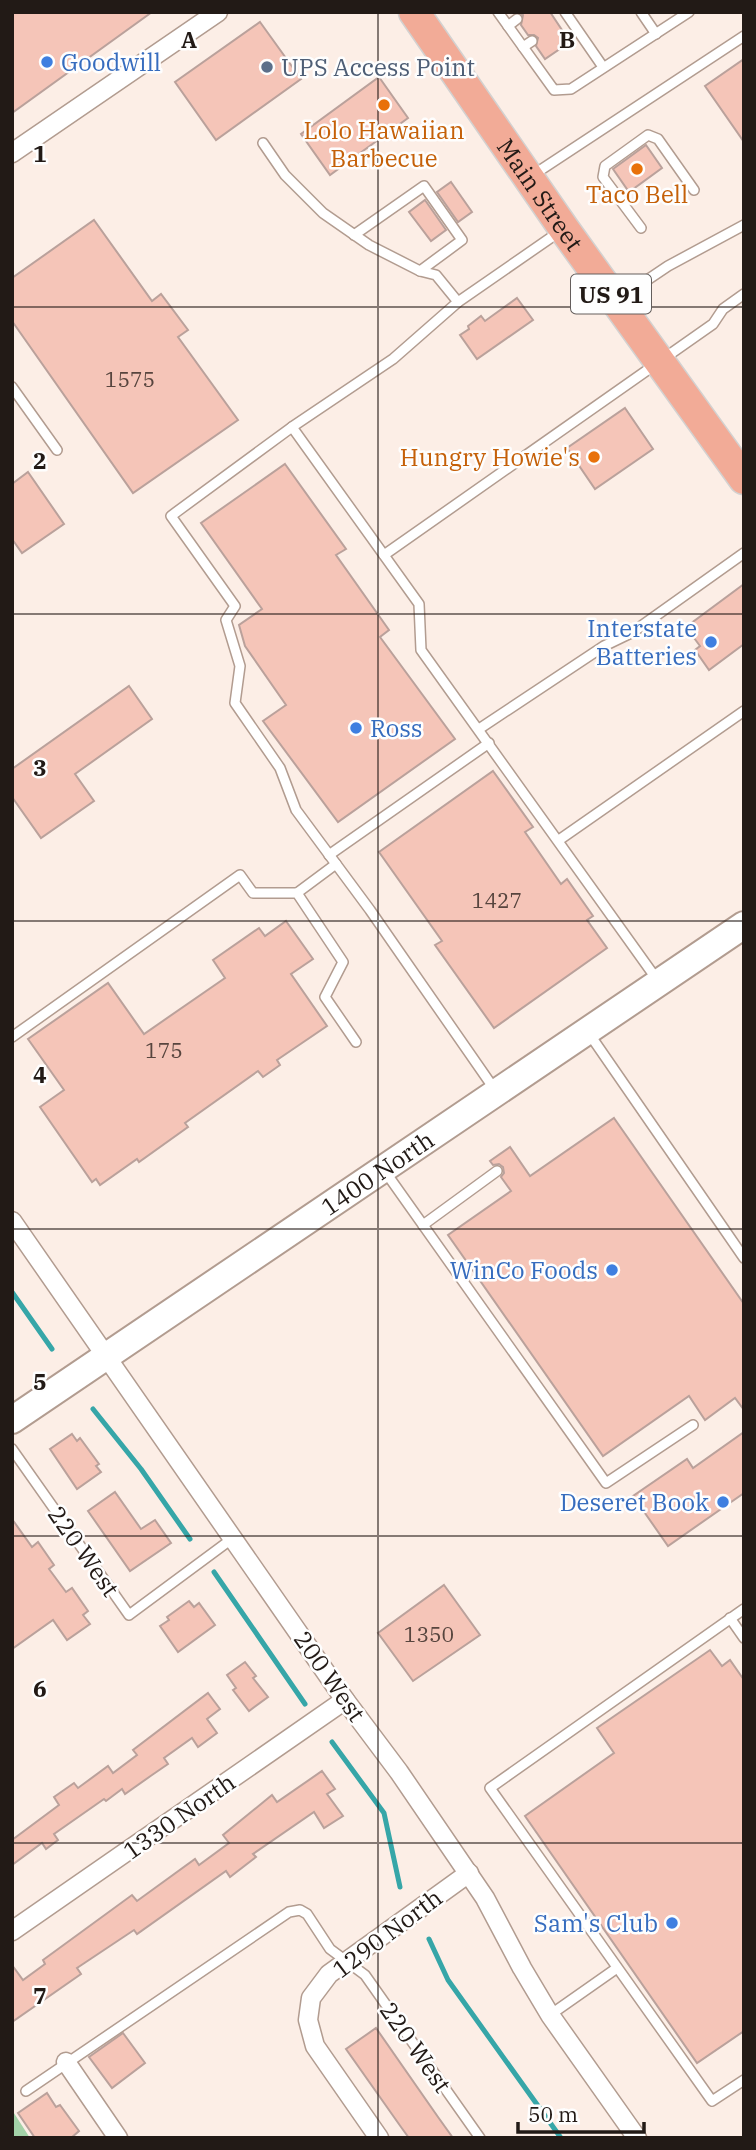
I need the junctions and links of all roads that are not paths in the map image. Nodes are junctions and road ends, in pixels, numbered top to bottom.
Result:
1 (218, 12) edge
2 (414, 12) edge
3 (498, 12) edge
4 (641, 12) edge
5 (690, 12) edge
6 (566, 14) edge
7 (517, 19) dead end
8 (557, 23) dead end
9 (508, 26) junction
10 (656, 34) junction
11 (744, 36) edge
12 (533, 41) dead end
13 (523, 47) junction
14 (603, 67) junction
15 (263, 144) dead end
16 (12, 153) edge
17 (528, 178) junction
18 (694, 190) dead end
19 (744, 225) edge
20 (641, 228) dead end
21 (564, 229) junction
22 (355, 235) junction
23 (420, 271) junction
24 (744, 294) edge
25 (616, 301) junction
26 (458, 302) junction
27 (659, 363) junction
28 (12, 387) edge
29 (292, 427) junction
30 (57, 450) dead end
31 (744, 479) edge
32 (744, 553) edge
33 (384, 555) junction
34 (744, 711) edge
35 (479, 729) junction
36 (489, 743) junction
37 (559, 840) junction
38 (329, 855) junction
39 (336, 864) junction
40 (296, 893) junction
41 (744, 925) edge
42 (659, 982) junction
43 (587, 1030) junction
44 (12, 1037) edge
45 (356, 1042) dead end
46 (496, 1092) junction
47 (383, 1169) junction
48 (497, 1171) dead end
49 (12, 1221) edge
50 (423, 1225) junction
51 (744, 1258) edge
52 (107, 1355) junction
53 (12, 1420) edge
54 (693, 1425) dead end
55 (12, 1449) edge
56 (233, 1538) junction
57 (744, 1609) edge
58 (730, 1618) junction
59 (744, 1638) edge
60 (345, 1700) junction
61 (469, 1874) junction
62 (12, 1931) edge
63 (347, 1961) junction
64 (617, 1968) junction
65 (550, 2015) junction
66 (66, 2062) junction
67 (744, 2080) edge
68 (26, 2091) dead end
69 (118, 2138) edge
70 (379, 2138) edge
71 (480, 2138) edge
72 (637, 2138) edge

1 - 16 street
2 - 17 main road, Main Street / US 91
3 - 9 lane
4 - 10 lane
5 - 10 lane
6 - 8 lane
6 - 14 lane
7 - 9 lane
9 - 13 lane
10 - 14 lane
11 - 17 lane
12 - 13 lane
13 - 14 lane
15 - 22 lane
17 - 21 main road, Main Street / US 91
18 - 20 lane
19 - 25 lane
21 - 25 main road, Main Street / US 91
21 - 26 lane
22 - 23 lane
22 - 23 lane
23 - 26 lane
24 - 27 lane
25 - 27 main road, Main Street / US 91
26 - 29 lane
27 - 31 main road, Main Street / US 91
27 - 33 lane
28 - 30 lane
29 - 33 lane
29 - 38 lane
32 - 35 lane
33 - 35 lane
34 - 37 lane
35 - 36 lane
36 - 37 lane
36 - 38 lane
37 - 42 lane
38 - 39 lane
39 - 40 lane
39 - 46 lane
40 - 44 lane
40 - 45 lane
41 - 42 main road, 1400 North
42 - 43 main road, 1400 North
43 - 46 main road, 1400 North
43 - 51 lane
46 - 47 main road, 1400 North
47 - 50 lane
47 - 52 main road, 1400 North
48 - 50 lane
49 - 52 street, 200 West
50 - 54 lane
52 - 53 main road, 1400 North
52 - 56 street, 200 West
55 - 56 lane, 220 West
56 - 60 street, 200 West
57 - 58 lane
58 - 59 lane
58 - 64 lane
60 - 61 street, 200 West
60 - 62 street, 1330 North
61 - 63 street, 1290 North
61 - 65 street, 200 West
63 - 66 lane, 220 West
63 - 70 street, 1290 North
63 - 71 lane, 220 West
64 - 65 lane
64 - 67 lane
65 - 72 street, 200 West
66 - 68 lane, 220 West
66 - 69 street

